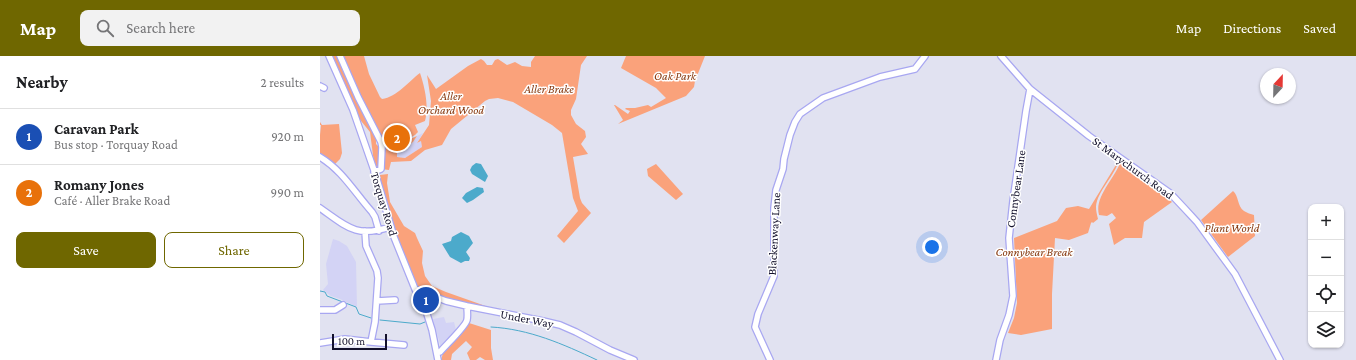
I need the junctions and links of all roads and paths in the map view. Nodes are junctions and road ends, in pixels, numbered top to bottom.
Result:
1 (329, 56) edge
2 (340, 56) edge
3 (925, 56) edge
4 (1002, 56) edge
5 (1030, 89) junction
6 (320, 157) edge
7 (374, 172) junction
8 (320, 208) edge
9 (390, 227) junction
10 (379, 230) junction
11 (365, 231) junction
12 (415, 289) junction
13 (395, 300) dead end
14 (377, 301) junction
15 (343, 305) dead end
16 (467, 306) junction
17 (320, 310) edge
18 (371, 342) junction
19 (320, 343) edge
20 (404, 345) dead end
21 (437, 353) junction
22 (438, 360) edge
23 (634, 360) edge
24 (770, 360) edge
25 (996, 360) edge
26 (1280, 360) edge

1 - 7 street, Torquay Road
2 - 7 street
3 - 24 street, Blackenway Lane
4 - 5 street, St Marychurch Road
5 - 25 street, Connybear Lane
5 - 26 street, St Marychurch Road
6 - 10 street
7 - 9 street, Torquay Road
8 - 11 street
9 - 10 street
9 - 12 street, Torquay Road
10 - 11 street
11 - 14 street
12 - 16 street, Under Way
12 - 21 street, Torquay Road
13 - 14 street
14 - 18 street
15 - 17 street
16 - 21 street
16 - 23 street, Under Way
18 - 19 street
18 - 20 street
21 - 22 street, Torquay Road

